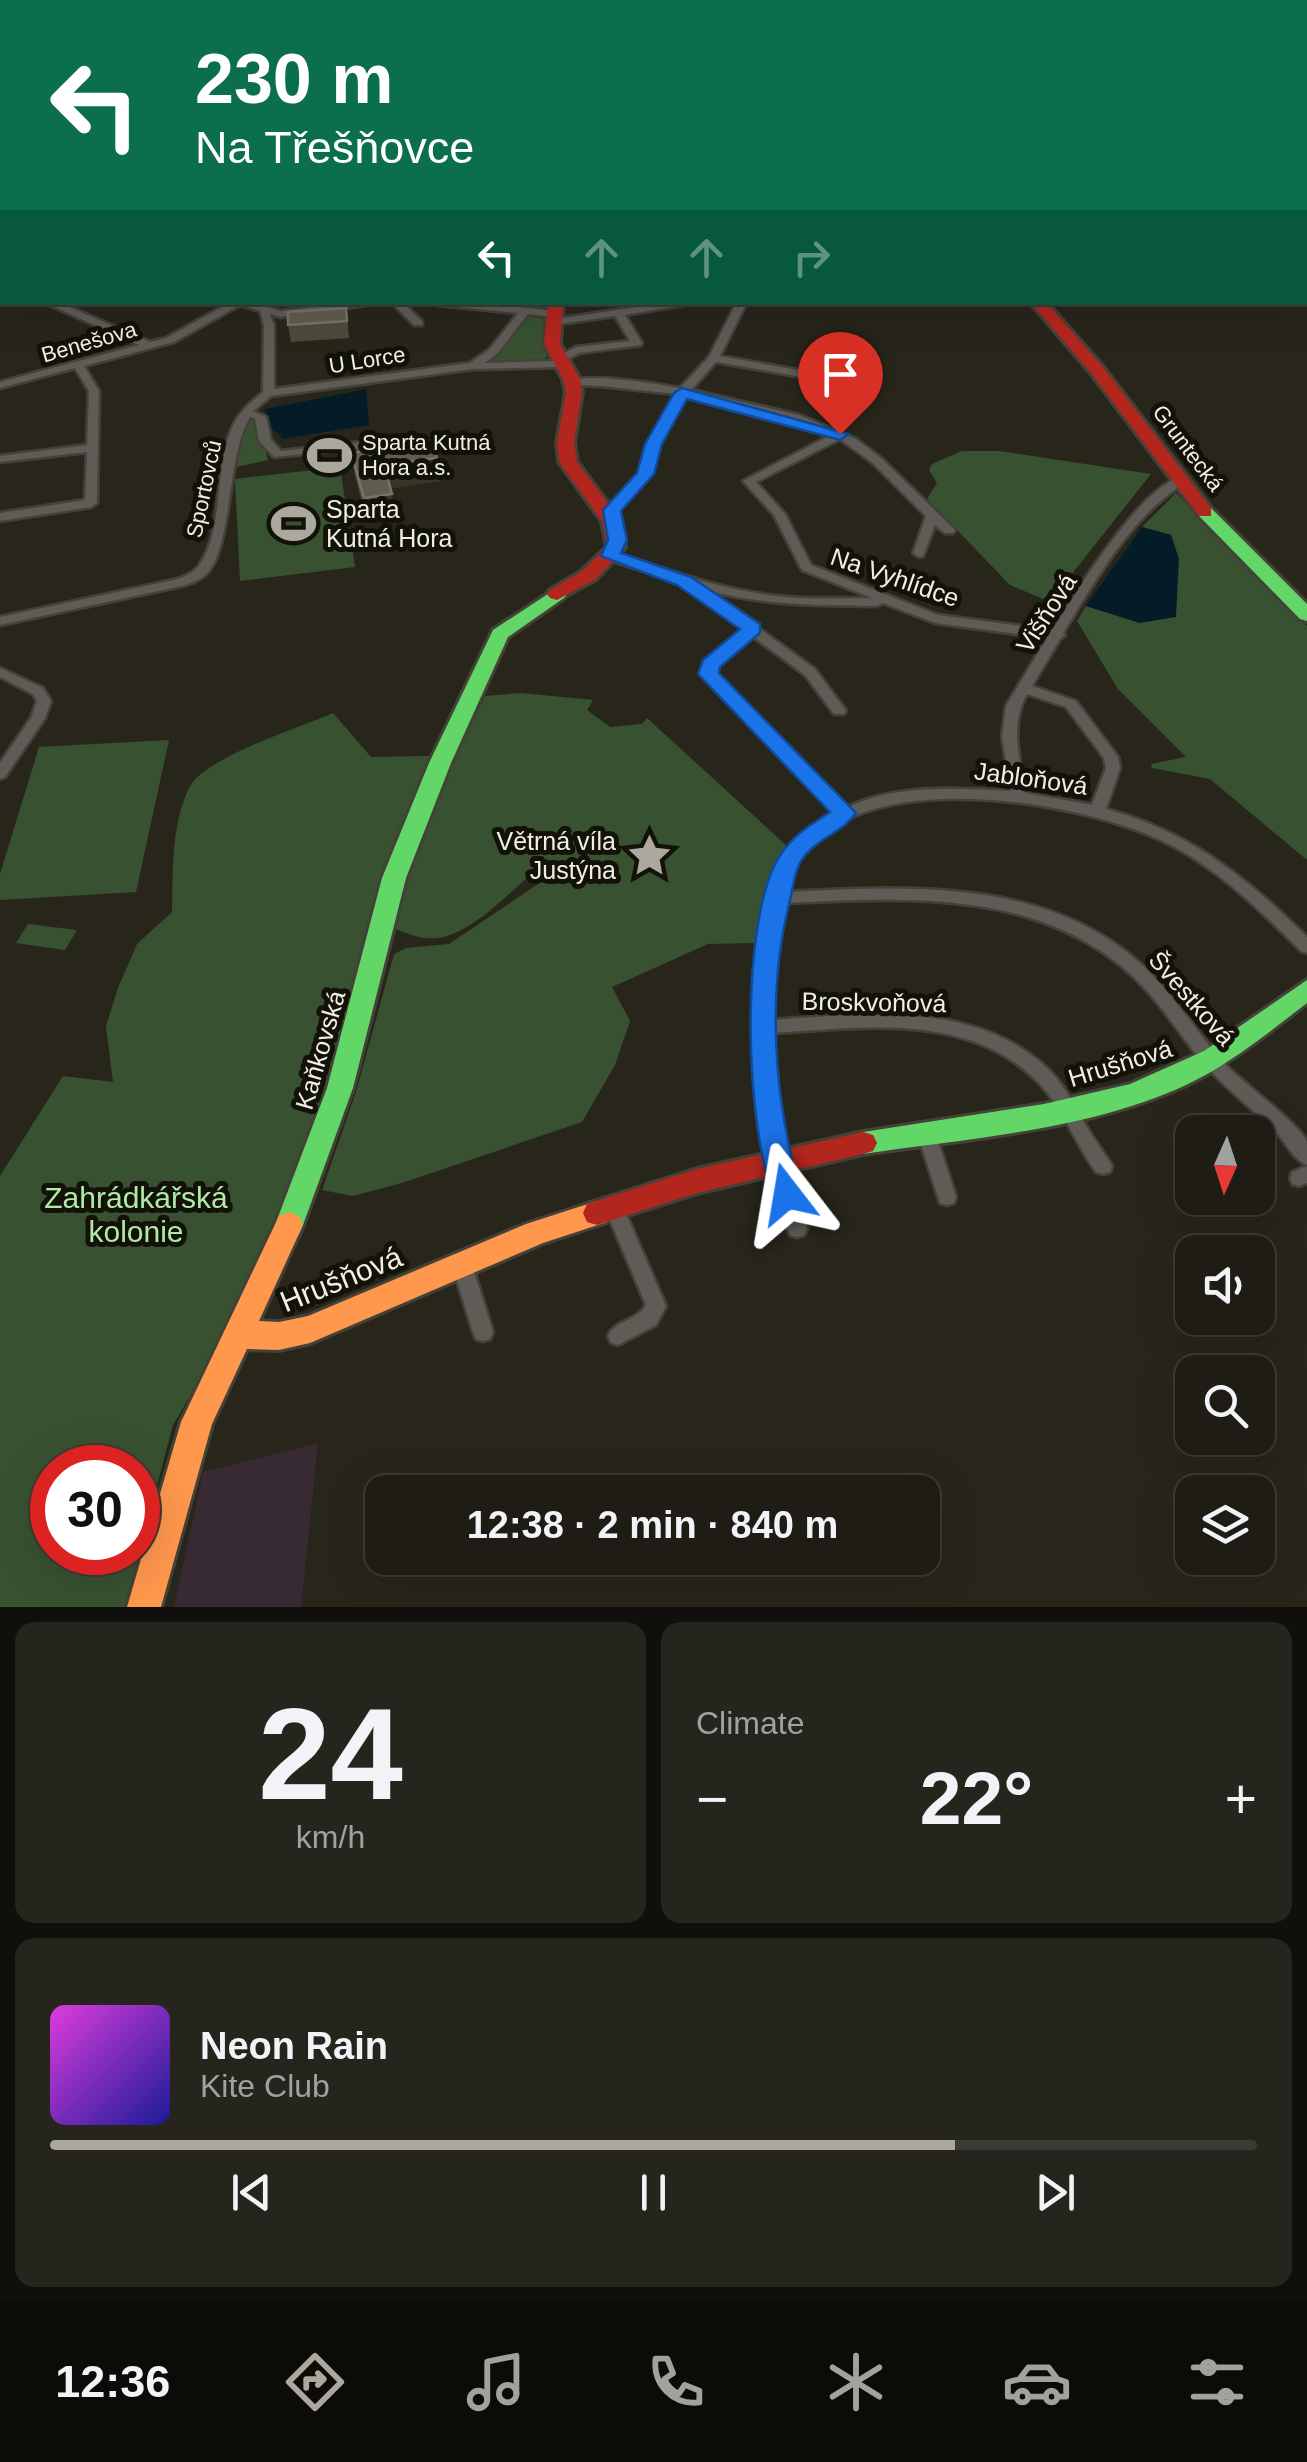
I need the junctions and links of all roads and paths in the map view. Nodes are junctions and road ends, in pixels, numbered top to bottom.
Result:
1 (54, 305) edge
2 (71, 305) edge
3 (234, 305) edge
4 (246, 305) edge
5 (362, 305) edge
6 (399, 305) edge
7 (461, 305) edge
8 (677, 305) edge
9 (740, 305) edge
10 (1040, 305) edge
11 (62, 309) junction
12 (264, 313) junction
13 (524, 313) junction
14 (555, 313) edge
15 (619, 314) junction
16 (418, 322) dead end
17 (150, 346) junction
18 (714, 358) junction
19 (79, 366) junction
20 (473, 366) junction
21 (565, 368) junction
22 (808, 374) dead end
23 (0, 386) edge
24 (682, 393) junction
25 (268, 394) junction
26 (246, 412) junction
27 (840, 434) junction
28 (92, 448) junction
29 (0, 459) edge
30 (384, 469) edge
31 (1180, 480) junction
32 (612, 510) junction
33 (0, 517) edge
34 (932, 517) junction
35 (949, 530) dead end
36 (919, 553) dead end
37 (610, 556) junction
38 (684, 581) junction
39 (849, 595) junction
40 (1307, 616) edge
41 (0, 622) edge
42 (753, 628) junction
43 (1058, 635) junction
44 (0, 672) edge
45 (1024, 688) junction
46 (839, 710) dead end
47 (0, 774) edge
48 (1019, 797) junction
49 (1098, 812) junction
50 (845, 813) junction
51 (776, 898) junction
52 (1307, 948) edge
53 (1307, 990) edge
54 (762, 1027) junction
55 (1212, 1059) junction
56 (1065, 1109) junction
57 (926, 1132) junction
58 (1307, 1157) edge
59 (777, 1160) junction
60 (1103, 1166) dead end
61 (948, 1197) dead end
62 (614, 1206) junction
63 (796, 1229) dead end
64 (462, 1262) junction
65 (483, 1332) dead end
66 (241, 1335) junction
67 (618, 1336) dead end
68 (144, 1607) edge

1 - 11 street
2 - 11 street
3 - 17 street, Benešova
4 - 12 street
5 - 12 street
6 - 16 street
7 - 13 street
8 - 15 street
9 - 18 street
10 - 31 street, Gruntecká
11 - 17 street
12 - 25 street
13 - 14 street
13 - 20 street
14 - 15 street
14 - 21 street
15 - 21 street
17 - 19 street, Benešova
18 - 22 street
18 - 24 street
19 - 23 street, Benešova
19 - 28 street
20 - 21 street, U Lorce
20 - 25 street, U Lorce
21 - 24 street
21 - 32 street
24 - 27 street
24 - 32 street
25 - 26 street, Sportovců
26 - 30 street, Sportovců
26 - 41 street, Sportovců
27 - 34 street
27 - 39 street, Na Vyhlídce
28 - 29 street
28 - 33 street
31 - 40 street, Gruntecká
31 - 43 street, Višňová
32 - 37 street
34 - 35 street
34 - 36 street
37 - 38 street
37 - 66 street, Kaňkovská
38 - 39 street, Na Vyhlídce
38 - 42 street
39 - 43 street, Na Vyhlídce
42 - 46 street
42 - 50 street
43 - 45 street, Višňová
44 - 47 street
45 - 48 street, Višňová
45 - 49 street
48 - 49 street, Jabloňová
48 - 50 street, Jabloňová
49 - 52 street, Jabloňová
50 - 51 street, Jabloňová
51 - 54 street, Jabloňová
51 - 55 street, Švestková
53 - 55 street, Hrušňová
54 - 56 street, Broskvoňová
54 - 59 street, Jabloňová
55 - 56 street, Hrušňová
55 - 58 street, Švestková
56 - 57 street, Hrušňová
56 - 60 street, Broskvoňová
57 - 59 street, Hrušňová
57 - 61 street
59 - 62 street, Hrušňová
59 - 63 street
62 - 64 street, Hrušňová
62 - 67 street
64 - 65 street
64 - 66 street, Hrušňová
66 - 68 street, Kaňkovská

